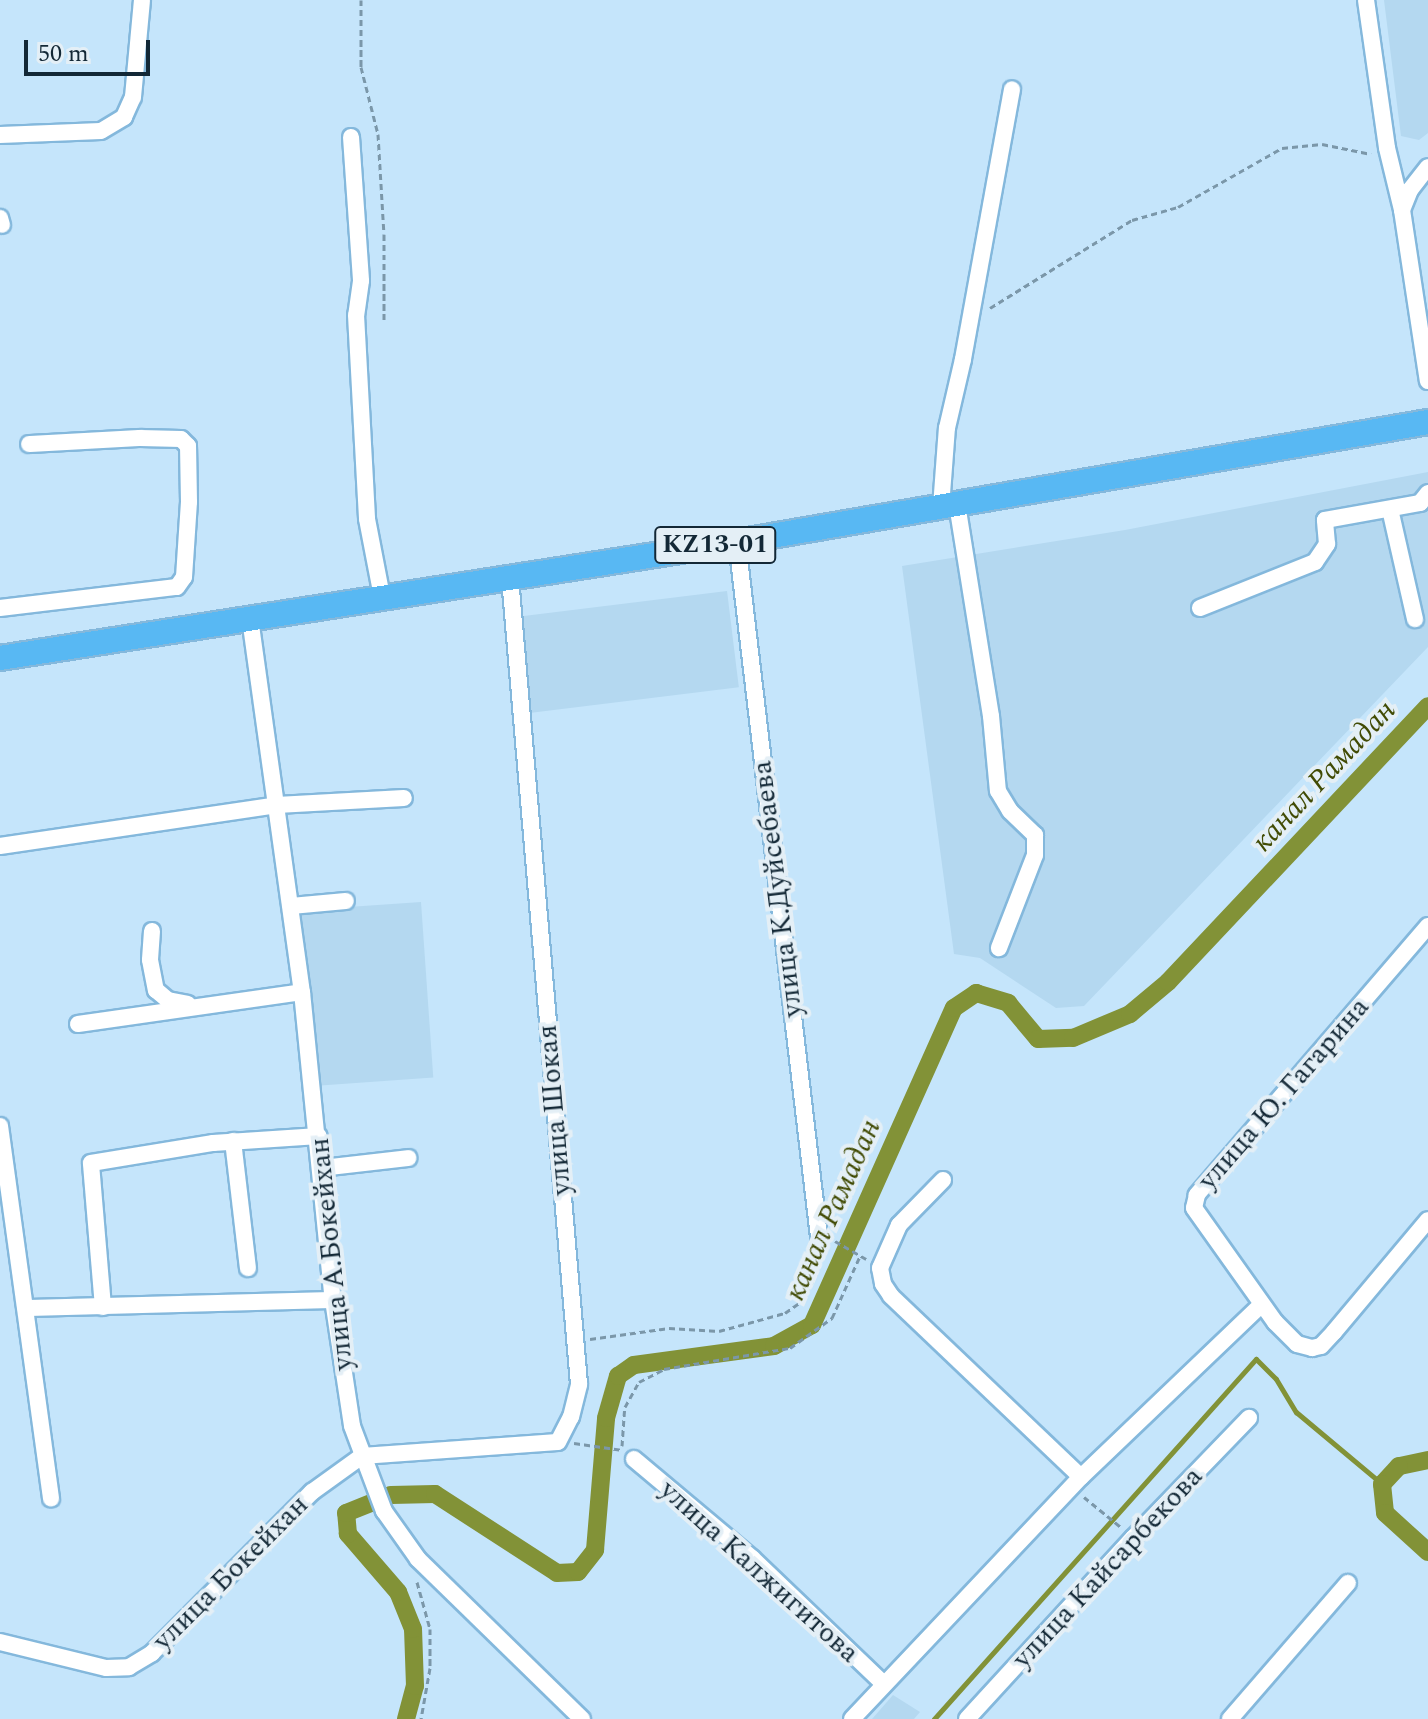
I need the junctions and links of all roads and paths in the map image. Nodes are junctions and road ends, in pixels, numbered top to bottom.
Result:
1 (142, 0) edge
2 (361, 0) edge
3 (1366, 0) edge
4 (1012, 89) dead end
5 (0, 135) edge
6 (351, 137) dead end
7 (1387, 148) junction
8 (1428, 167) edge
9 (1402, 210) junction
10 (384, 320) dead end
11 (969, 321) junction
12 (1428, 381) edge
13 (1428, 422) edge
14 (29, 444) dead end
15 (1428, 493) edge
16 (949, 506) junction
17 (1390, 509) junction
18 (737, 542) junction
19 (510, 578) junction
20 (382, 597) junction
21 (0, 608) edge
22 (1200, 608) dead end
23 (250, 618) junction
24 (1415, 619) dead end
25 (0, 658) edge
26 (404, 798) dead end
27 (277, 805) junction
28 (0, 846) edge
29 (346, 901) dead end
30 (291, 906) junction
31 (1428, 926) edge
32 (152, 931) dead end
33 (999, 948) dead end
34 (302, 992) junction
35 (205, 1006) junction
36 (78, 1024) dead end
37 (0, 1126) edge
38 (319, 1136) junction
39 (233, 1141) junction
40 (408, 1158) dead end
41 (322, 1168) junction
42 (943, 1180) dead end
43 (1428, 1220) edge
44 (819, 1237) joint
45 (842, 1243) dead end
46 (855, 1250) dead end
47 (860, 1256) dead end
48 (248, 1268) dead end
49 (18, 1269) junction
50 (0, 1270) edge
51 (333, 1300) junction
52 (1262, 1304) junction
53 (103, 1307) junction
54 (27, 1308) junction
55 (575, 1342) junction
56 (1249, 1418) dead end
57 (596, 1444) dead end
58 (628, 1455) junction
59 (362, 1456) junction
60 (1081, 1477) junction
61 (51, 1499) dead end
62 (1099, 1509) dead end
63 (1118, 1525) dead end
64 (418, 1559) junction
65 (1348, 1583) dead end
66 (0, 1642) edge
67 (884, 1684) junction
68 (1238, 1716) edge
69 (421, 1719) edge
70 (582, 1719) edge
71 (852, 1719) edge
72 (967, 1719) edge

1 - 5 street
2 - 10 path
3 - 7 street
4 - 11 street
6 - 20 street
7 - 9 street
7 - 11 path
8 - 9 street
9 - 12 street
11 - 16 street
13 - 16 highway, KZ13-01
14 - 21 street
15 - 17 street
16 - 18 highway, KZ13-01
16 - 33 street
17 - 22 street
17 - 24 street
18 - 19 highway, KZ13-01
18 - 44 street, улица К.Дуйсебаева
19 - 20 highway, KZ13-01
19 - 55 street, улица Шокая
20 - 23 highway, KZ13-01
23 - 25 highway, KZ13-01
23 - 27 street, улица А.Бокейхан
26 - 27 street
27 - 28 street
27 - 30 street, улица А.Бокейхан
29 - 30 street
30 - 34 street, улица А.Бокейхан
31 - 52 street, улица Ю. Гагарина
32 - 35 street
34 - 35 street
34 - 38 street, улица А.Бокейхан
35 - 36 street
37 - 49 street
38 - 39 street
38 - 41 street, улица А.Бокейхан
39 - 48 street
39 - 53 street
40 - 41 street
41 - 51 street, улица А.Бокейхан
42 - 60 street
43 - 52 street, улица Ю. Гагарина
44 - 55 path
45 - 46 path
47 - 58 path
49 - 50 street
49 - 54 street
51 - 53 street
51 - 59 street, улица А.Бокейхан
52 - 60 street, улица Калжигитова
53 - 54 street
54 - 61 street
55 - 59 street, улица Шокая
56 - 72 street, улица Кайсарбекова
57 - 58 path
58 - 67 street, улица Калжигитова
59 - 64 street, улица А.Бокейхан
59 - 66 street, улица Бокейхан
60 - 67 street, улица Калжигитова
62 - 63 path
64 - 69 path
64 - 70 street
65 - 68 street
67 - 71 street, улица Калжигитова

